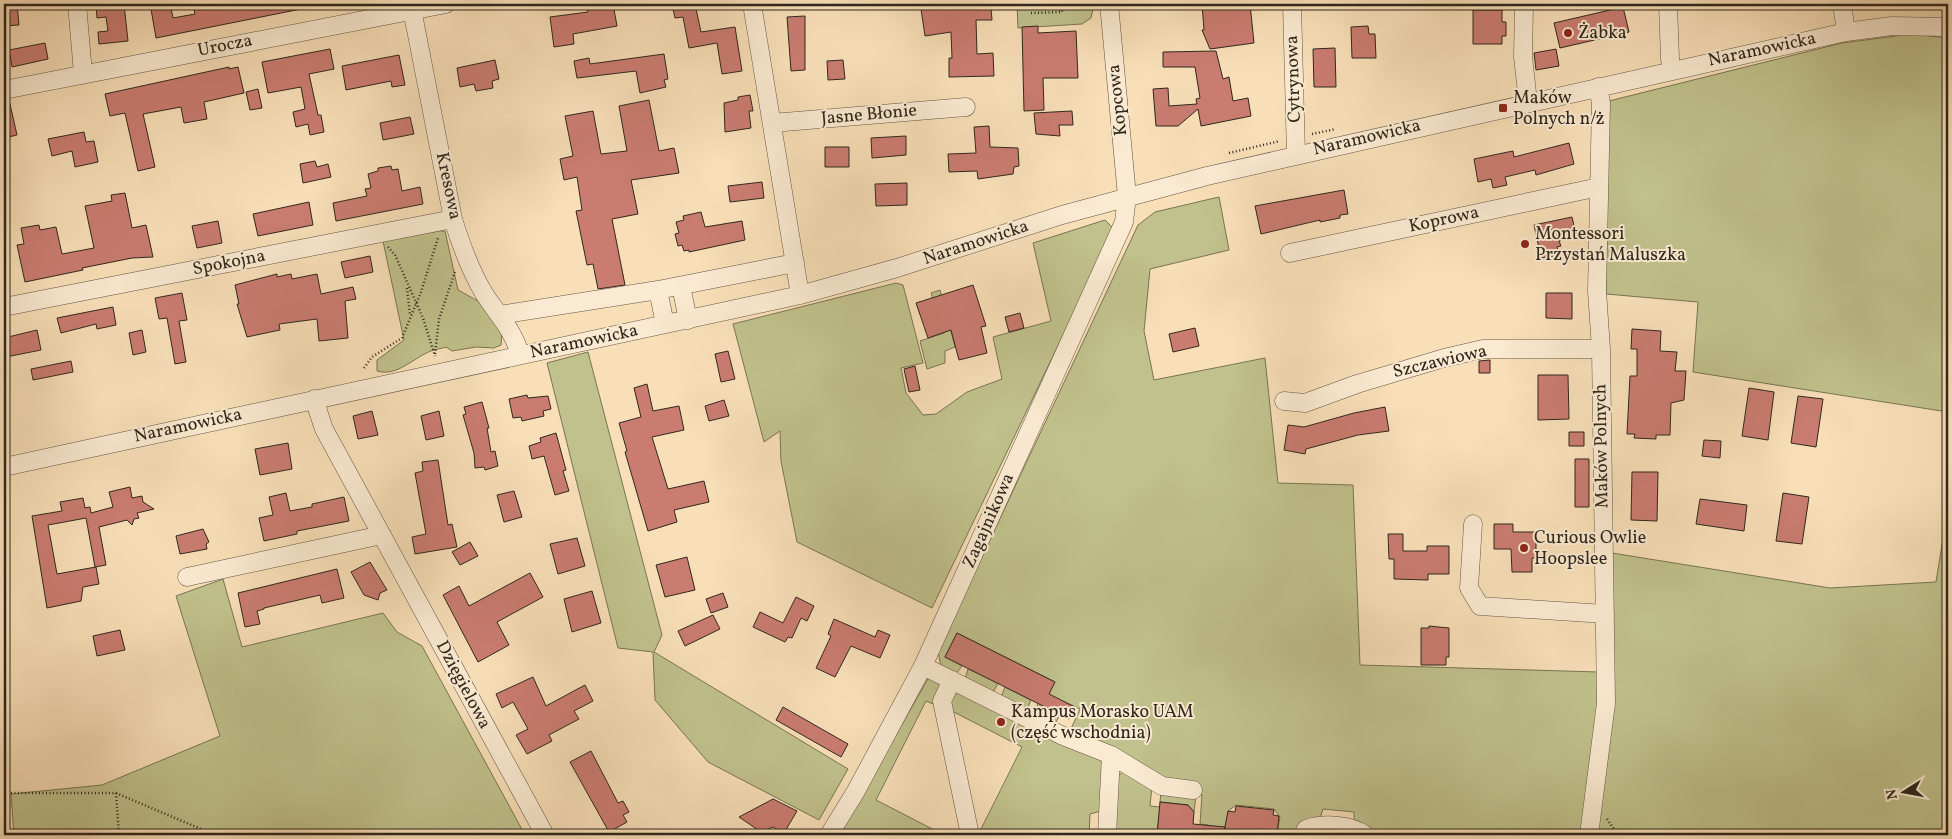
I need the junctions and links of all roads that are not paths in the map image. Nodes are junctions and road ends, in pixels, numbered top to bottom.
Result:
1 (77, 4) edge
2 (446, 4) edge
3 (752, 4) edge
4 (1108, 4) edge
5 (1292, 4) edge
6 (1524, 4) edge
7 (1668, 4) edge
8 (1842, 4) edge
9 (411, 6) edge
10 (1948, 27) edge
11 (1846, 32) junction
12 (1672, 70) junction
13 (84, 74) junction
14 (1598, 87) junction
15 (4, 90) edge
16 (1528, 102) junction
17 (966, 107) dead end
18 (772, 123) junction
19 (1296, 154) junction
20 (1599, 187) junction
21 (1127, 196) junction
22 (449, 219) junction
23 (1290, 254) dead end
24 (795, 262) junction
25 (681, 286) junction
26 (658, 290) junction
27 (800, 295) junction
28 (4, 307) edge
29 (500, 315) junction
30 (688, 320) junction
31 (665, 324) junction
32 (1601, 349) junction
33 (520, 355) junction
34 (314, 399) junction
35 (1284, 401) dead end
36 (4, 467) edge
37 (1473, 524) dead end
38 (382, 535) junction
39 (187, 577) dead end
40 (1605, 614) junction
41 (924, 666) junction
42 (952, 680) junction
43 (1110, 755) junction
44 (1193, 790) dead end
45 (545, 835) edge
46 (828, 835) edge
47 (970, 835) edge
48 (1107, 835) edge
49 (1303, 835) edge
50 (1365, 835) edge
51 (1589, 835) edge

1 - 13 street
2 - 9 street, Urocza
3 - 18 street
4 - 21 street, Kopcowa
5 - 19 street, Cytrynowa
6 - 16 street
7 - 12 street
8 - 11 street
9 - 13 street, Urocza
9 - 22 street, Kresowa
10 - 11 street, Naramowicka
11 - 12 street, Naramowicka
12 - 14 street, Naramowicka
13 - 15 street, Urocza
14 - 16 street, Naramowicka
14 - 20 street, Maków Polnych
16 - 19 street, Naramowicka
17 - 18 street, Jasne Błonie
18 - 24 street
19 - 21 street, Naramowicka
20 - 23 street, Koprowa
20 - 32 street, Maków Polnych
21 - 27 street, Naramowicka
21 - 41 street, Zagajnikowa
22 - 28 street, Spokojna
22 - 29 street, Kresowa
24 - 25 street
24 - 27 street
25 - 26 street
25 - 30 street
26 - 29 street
26 - 31 street
27 - 30 street, Naramowicka
29 - 33 street, Kresowa
30 - 31 street, Naramowicka
31 - 33 street, Naramowicka
32 - 35 street, Szczawiowa
32 - 40 street, Maków Polnych
33 - 34 street, Naramowicka
34 - 36 street, Naramowicka
34 - 38 street, Dzięgielowa
37 - 40 street
38 - 39 street
38 - 45 street, Dzięgielowa
40 - 51 street, Maków Polnych
41 - 42 street
41 - 46 street, Zagajnikowa
42 - 43 street
42 - 47 street
43 - 44 street
43 - 48 street
49 - 50 street

